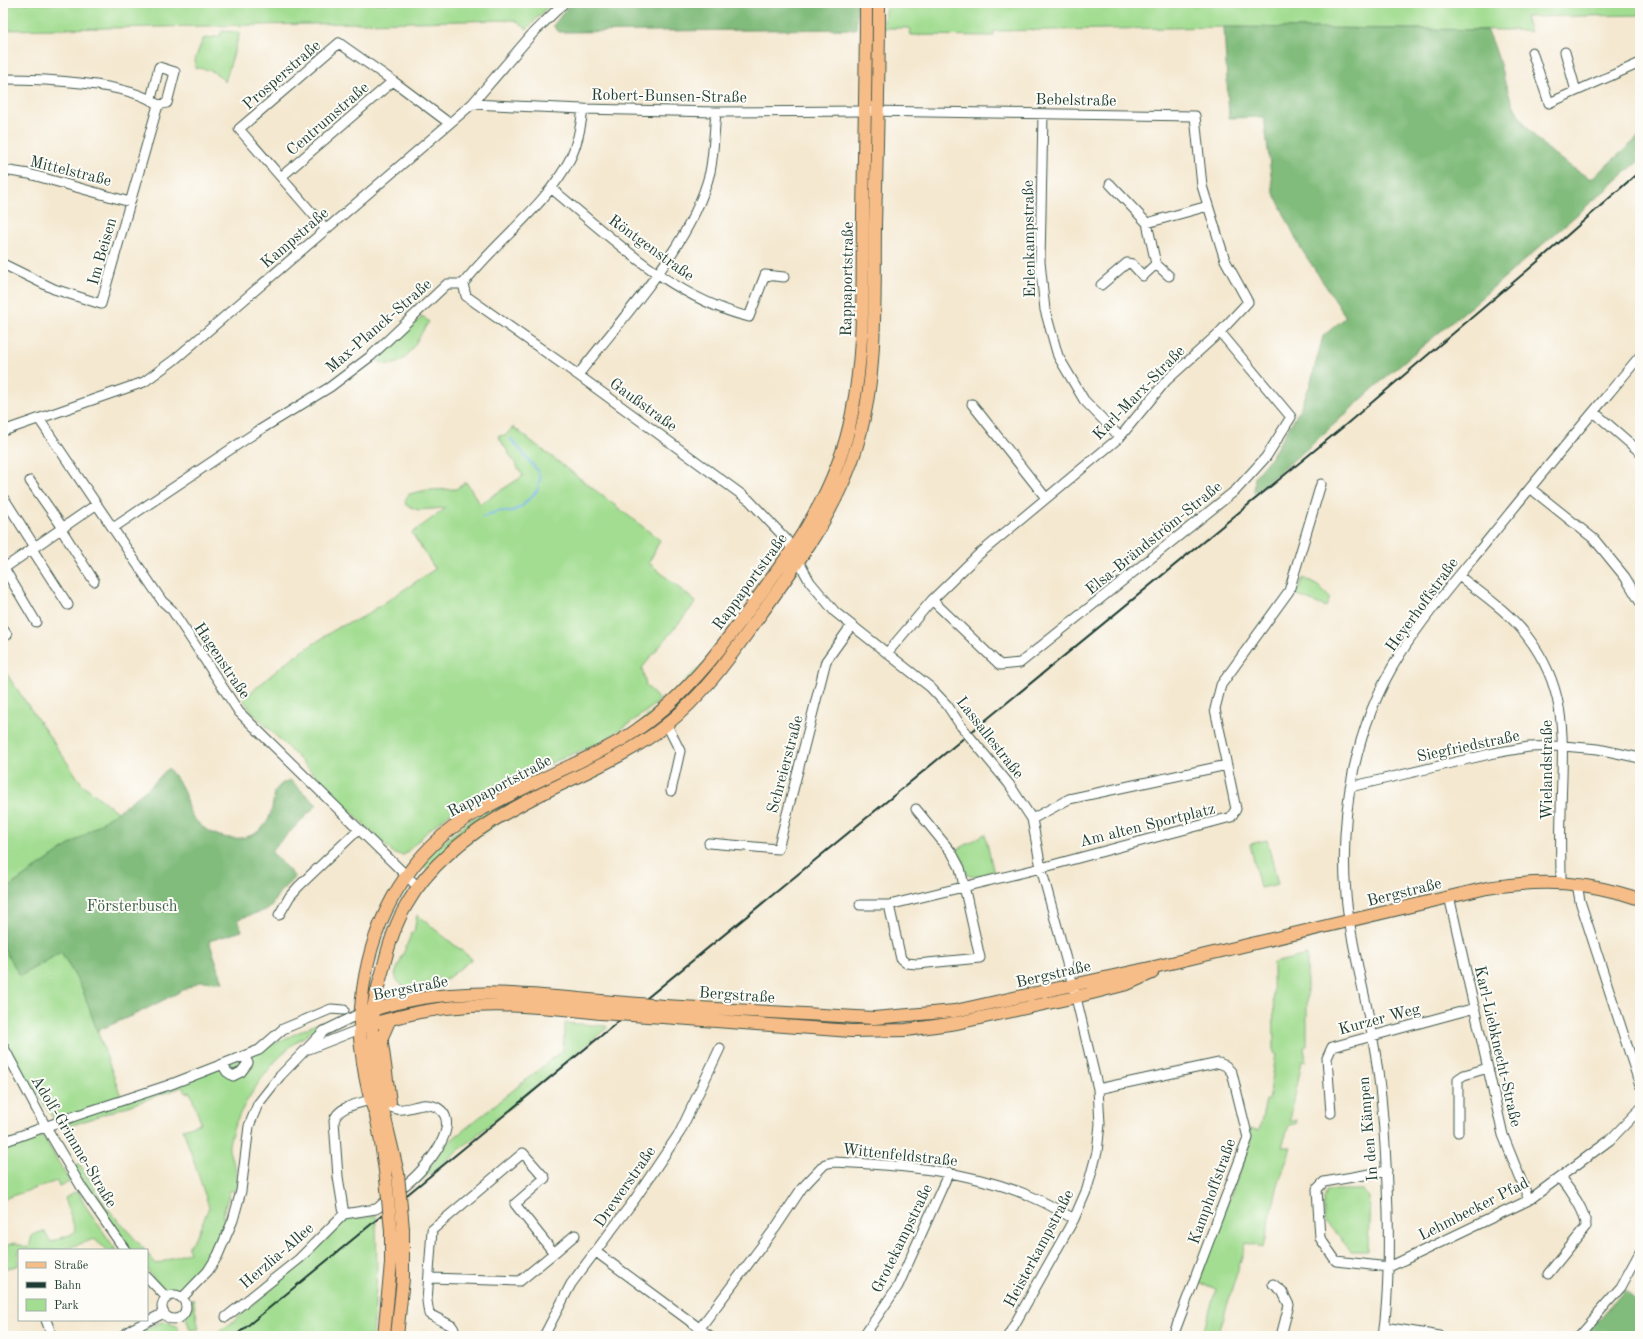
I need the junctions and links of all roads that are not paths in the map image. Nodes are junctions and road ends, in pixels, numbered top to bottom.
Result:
1 (564, 3) edge
2 (866, 3) edge
3 (879, 3) edge
4 (1532, 52) dead end
5 (1565, 52) dead end
6 (1640, 63) edge
7 (3, 79) edge
8 (393, 81) junction
9 (1576, 91) junction
10 (472, 104) junction
11 (583, 109) junction
12 (716, 112) junction
13 (871, 112) junction
14 (1043, 114) junction
15 (449, 123) junction
16 (3, 170) edge
17 (281, 177) junction
18 (1110, 184) dead end
19 (552, 188) junction
20 (130, 202) junction
21 (1208, 206) junction
22 (1147, 223) junction
23 (326, 229) junction
24 (3, 264) edge
25 (1156, 264) junction
26 (657, 274) junction
27 (1169, 276) dead end
28 (784, 277) dead end
29 (463, 284) junction
30 (1101, 285) dead end
31 (1248, 302) joint
32 (1220, 332) junction
33 (1640, 356) edge
34 (578, 375) junction
35 (972, 404) dead end
36 (1594, 412) junction
37 (39, 419) junction
38 (3, 431) edge
39 (1120, 437) junction
40 (1640, 452) edge
41 (30, 481) dead end
42 (1321, 484) dead end
43 (1530, 488) junction
44 (1046, 498) junction
45 (5, 500) dead end
46 (97, 504) junction
47 (62, 528) junction
48 (113, 528) junction
49 (33, 548) junction
50 (792, 550) junction
51 (798, 561) junction
52 (3, 568) edge
53 (1459, 576) junction
54 (94, 581) dead end
55 (932, 600) junction
56 (1640, 602) edge
57 (68, 605) dead end
58 (36, 622) dead end
59 (851, 626) junction
60 (887, 653) junction
61 (667, 725) junction
62 (1563, 746) junction
63 (1640, 758) edge
64 (1227, 765) junction
65 (1350, 787) junction
66 (671, 791) dead end
67 (916, 809) dead end
68 (1032, 819) junction
69 (358, 830) junction
70 (709, 842) dead end
71 (1041, 868) junction
72 (405, 876) junction
73 (1562, 882) junction
74 (1577, 884) junction
75 (963, 885) junction
76 (418, 887) junction
77 (1449, 896) junction
78 (1640, 899) edge
79 (860, 905) dead end
80 (889, 905) junction
81 (279, 915) dead end
82 (1350, 921) junction
83 (1074, 991) junction
84 (600, 1007) junction
85 (1475, 1008) junction
86 (373, 1009) junction
87 (344, 1010) dead end
88 (359, 1014) junction
89 (390, 1019) junction
90 (372, 1024) junction
91 (360, 1029) junction
92 (1373, 1035) junction
93 (3, 1046) edge
94 (720, 1048) dead end
95 (304, 1051) junction
96 (244, 1056) junction
97 (222, 1064) junction
98 (1488, 1068) junction
99 (1640, 1085) edge
100 (1098, 1089) junction
101 (370, 1100) junction
102 (387, 1105) junction
103 (1640, 1109) edge
104 (1331, 1113) dead end
105 (46, 1127) junction
106 (1458, 1132) dead end
107 (3, 1142) edge
108 (949, 1172) junction
109 (1387, 1172) junction
110 (1560, 1177) junction
111 (1529, 1200) junction
112 (344, 1214) junction
113 (1074, 1219) junction
114 (397, 1230) junction
115 (575, 1235) dead end
116 (124, 1249) edge
117 (596, 1252) junction
118 (1640, 1252) edge
119 (554, 1253) junction
120 (1389, 1267) junction
121 (1548, 1274) dead end
122 (148, 1278) edge
123 (430, 1278) junction
124 (1273, 1284) dead end
125 (167, 1298) junction
126 (182, 1298) junction
127 (164, 1313) junction
128 (226, 1317) dead end
129 (46, 1321) edge
130 (700, 1328) junction
131 (1383, 1332) edge
132 (546, 1335) edge
133 (52, 1336) edge
134 (122, 1336) edge
135 (384, 1336) edge
136 (397, 1336) edge
137 (458, 1336) edge
138 (710, 1336) edge
139 (864, 1336) edge
140 (1008, 1336) edge
141 (1173, 1336) edge
142 (1281, 1336) edge
143 (1440, 1336) edge
144 (1578, 1336) edge

1 - 10 street, Kampstraße
2 - 13 main road, Rappaportstraße
3 - 13 main road, Rappaportstraße
4 - 9 street
5 - 9 street
6 - 9 street
7 - 20 street, Im Beisen
8 - 15 street, Prosperstraße
8 - 17 street, Centrumstraße
8 - 17 street, Prosperstraße
10 - 11 street, Robert-Bunsen-Straße
10 - 15 street, Kampstraße
11 - 12 street, Robert-Bunsen-Straße
11 - 19 street
12 - 13 street, Robert-Bunsen-Straße
12 - 26 street
13 - 14 street, Bebelstraße
13 - 50 main road, Rappaportstraße
13 - 51 main road, Rappaportstraße
14 - 21 street, Bebelstraße
14 - 39 street, Erlenkampstraße
15 - 23 street, Kampstraße
16 - 20 street, Mittelstraße
17 - 23 street, Prosperstraße
18 - 22 street
19 - 26 street, Röntgenstraße
19 - 29 street
20 - 24 street, Im Beisen
21 - 22 street
21 - 31 street, Bebelstraße
22 - 25 street
23 - 37 street, Kampstraße
25 - 27 street
25 - 30 street
26 - 28 street, Röntgenstraße
26 - 34 street
29 - 34 street, Gaußstraße
29 - 48 street, Max-Planck-Straße
31 - 32 street, Karl-Marx-Straße
32 - 39 street, Karl-Marx-Straße
32 - 55 street, Elsa-Brändström-Straße
33 - 36 street, Heyerhoffstraße
34 - 50 street, Gaußstraße
35 - 44 street
36 - 40 street
36 - 43 street, Heyerhoffstraße
37 - 38 street, Kampstraße
37 - 46 street, Hagenstraße
39 - 44 street, Karl-Marx-Straße
41 - 47 street
42 - 64 street, Am alten Sportplatz
43 - 53 street, Heyerhoffstraße
43 - 56 street
44 - 55 street, Karl-Marx-Straße
45 - 49 street
46 - 47 street
46 - 48 street, Hagenstraße
47 - 49 street
47 - 54 street
48 - 69 street, Hagenstraße
49 - 52 street
49 - 57 street
50 - 51 street, Gaußstraße
50 - 72 main road, Rappaportstraße
51 - 59 street, Lassallestraße
51 - 61 main road, Rappaportstraße
52 - 58 street
53 - 62 street, Wielandstraße
53 - 65 street, Heyerhoffstraße
55 - 60 street, Karl-Marx-Straße
59 - 60 street, Lassallestraße
59 - 70 street, Schreierstraße
60 - 68 street, Lassallestraße, bridge
61 - 66 street
61 - 76 main road, Rappaportstraße
62 - 63 street, Siegfriedstraße
62 - 65 street, Siegfriedstraße
62 - 73 street, Wielandstraße
64 - 68 street
64 - 71 street, Am alten Sportplatz
65 - 82 street, Heyerhoffstraße
67 - 75 street
68 - 71 street, Lassallestraße
69 - 72 street, Hagenstraße
69 - 81 street
71 - 75 street, Am alten Sportplatz
71 - 83 street, Lassallestraße
72 - 76 street, Hagenstraße
72 - 88 main road, Rappaportstraße
73 - 74 main road, Bergstraße
73 - 77 main road, Bergstraße
74 - 78 main road, Bergstraße
74 - 99 street
75 - 80 street, Am alten Sportplatz
75 - 80 street
76 - 86 main road, Rappaportstraße
77 - 82 main road, Bergstraße
77 - 85 street, Karl-Liebknecht-Straße
79 - 80 street, Am alten Sportplatz
82 - 83 main road, Bergstraße
82 - 92 street, In den Kämpen
83 - 84 main road, Bergstraße, bridge
83 - 100 street, Heisterkampstraße
84 - 86 main road, Bergstraße
84 - 89 main road, Bergstraße
85 - 92 street, Kurzer Weg
85 - 98 street, Karl-Liebknecht-Straße
86 - 88 main road, Bergstraße
86 - 90 main road
87 - 96 street
88 - 91 main road
88 - 95 street, Bergstraße
89 - 90 main road, Bergstraße
89 - 102 main road
90 - 91 main road, Bergstraße
90 - 102 main road
91 - 95 street, Bergstraße
91 - 101 main road
92 - 104 street, Kurzer Weg
92 - 109 street, In den Kämpen
93 - 105 street, Adolf-Grimme-Straße
94 - 117 street, Drewerstraße
95 - 126 street, Bergstraße
96 - 97 street
96 - 97 street
97 - 105 street
98 - 106 street
98 - 111 street, Karl-Liebknecht-Straße
100 - 113 street, Heisterkampstraße
100 - 141 street, Kamphoffstraße
101 - 112 street
101 - 114 main road, bridge
102 - 112 street
102 - 114 main road, bridge
103 - 110 street, Lehmbecker Pfad
105 - 107 street
105 - 116 street, Adolf-Grimme-Straße
108 - 113 street, Wittenfeldstraße
108 - 130 street, Wittenfeldstraße
108 - 139 street, Grotekampstraße
109 - 120 street, In den Kämpen
109 - 120 street
110 - 111 street, Lehmbecker Pfad
110 - 121 street
111 - 120 street, Lehmbecker Pfad
112 - 128 street, Herzlia-Allee
113 - 140 street, Heisterkampstraße
114 - 135 main road
114 - 136 main road
115 - 119 street
117 - 130 street
117 - 132 street, Drewerstraße
118 - 144 street
119 - 123 street
119 - 123 street
120 - 131 street, In den Kämpen
122 - 125 street
123 - 137 street
124 - 142 street
125 - 126 street
125 - 127 street
126 - 127 street
127 - 134 street
129 - 133 street
130 - 138 street
131 - 143 street

